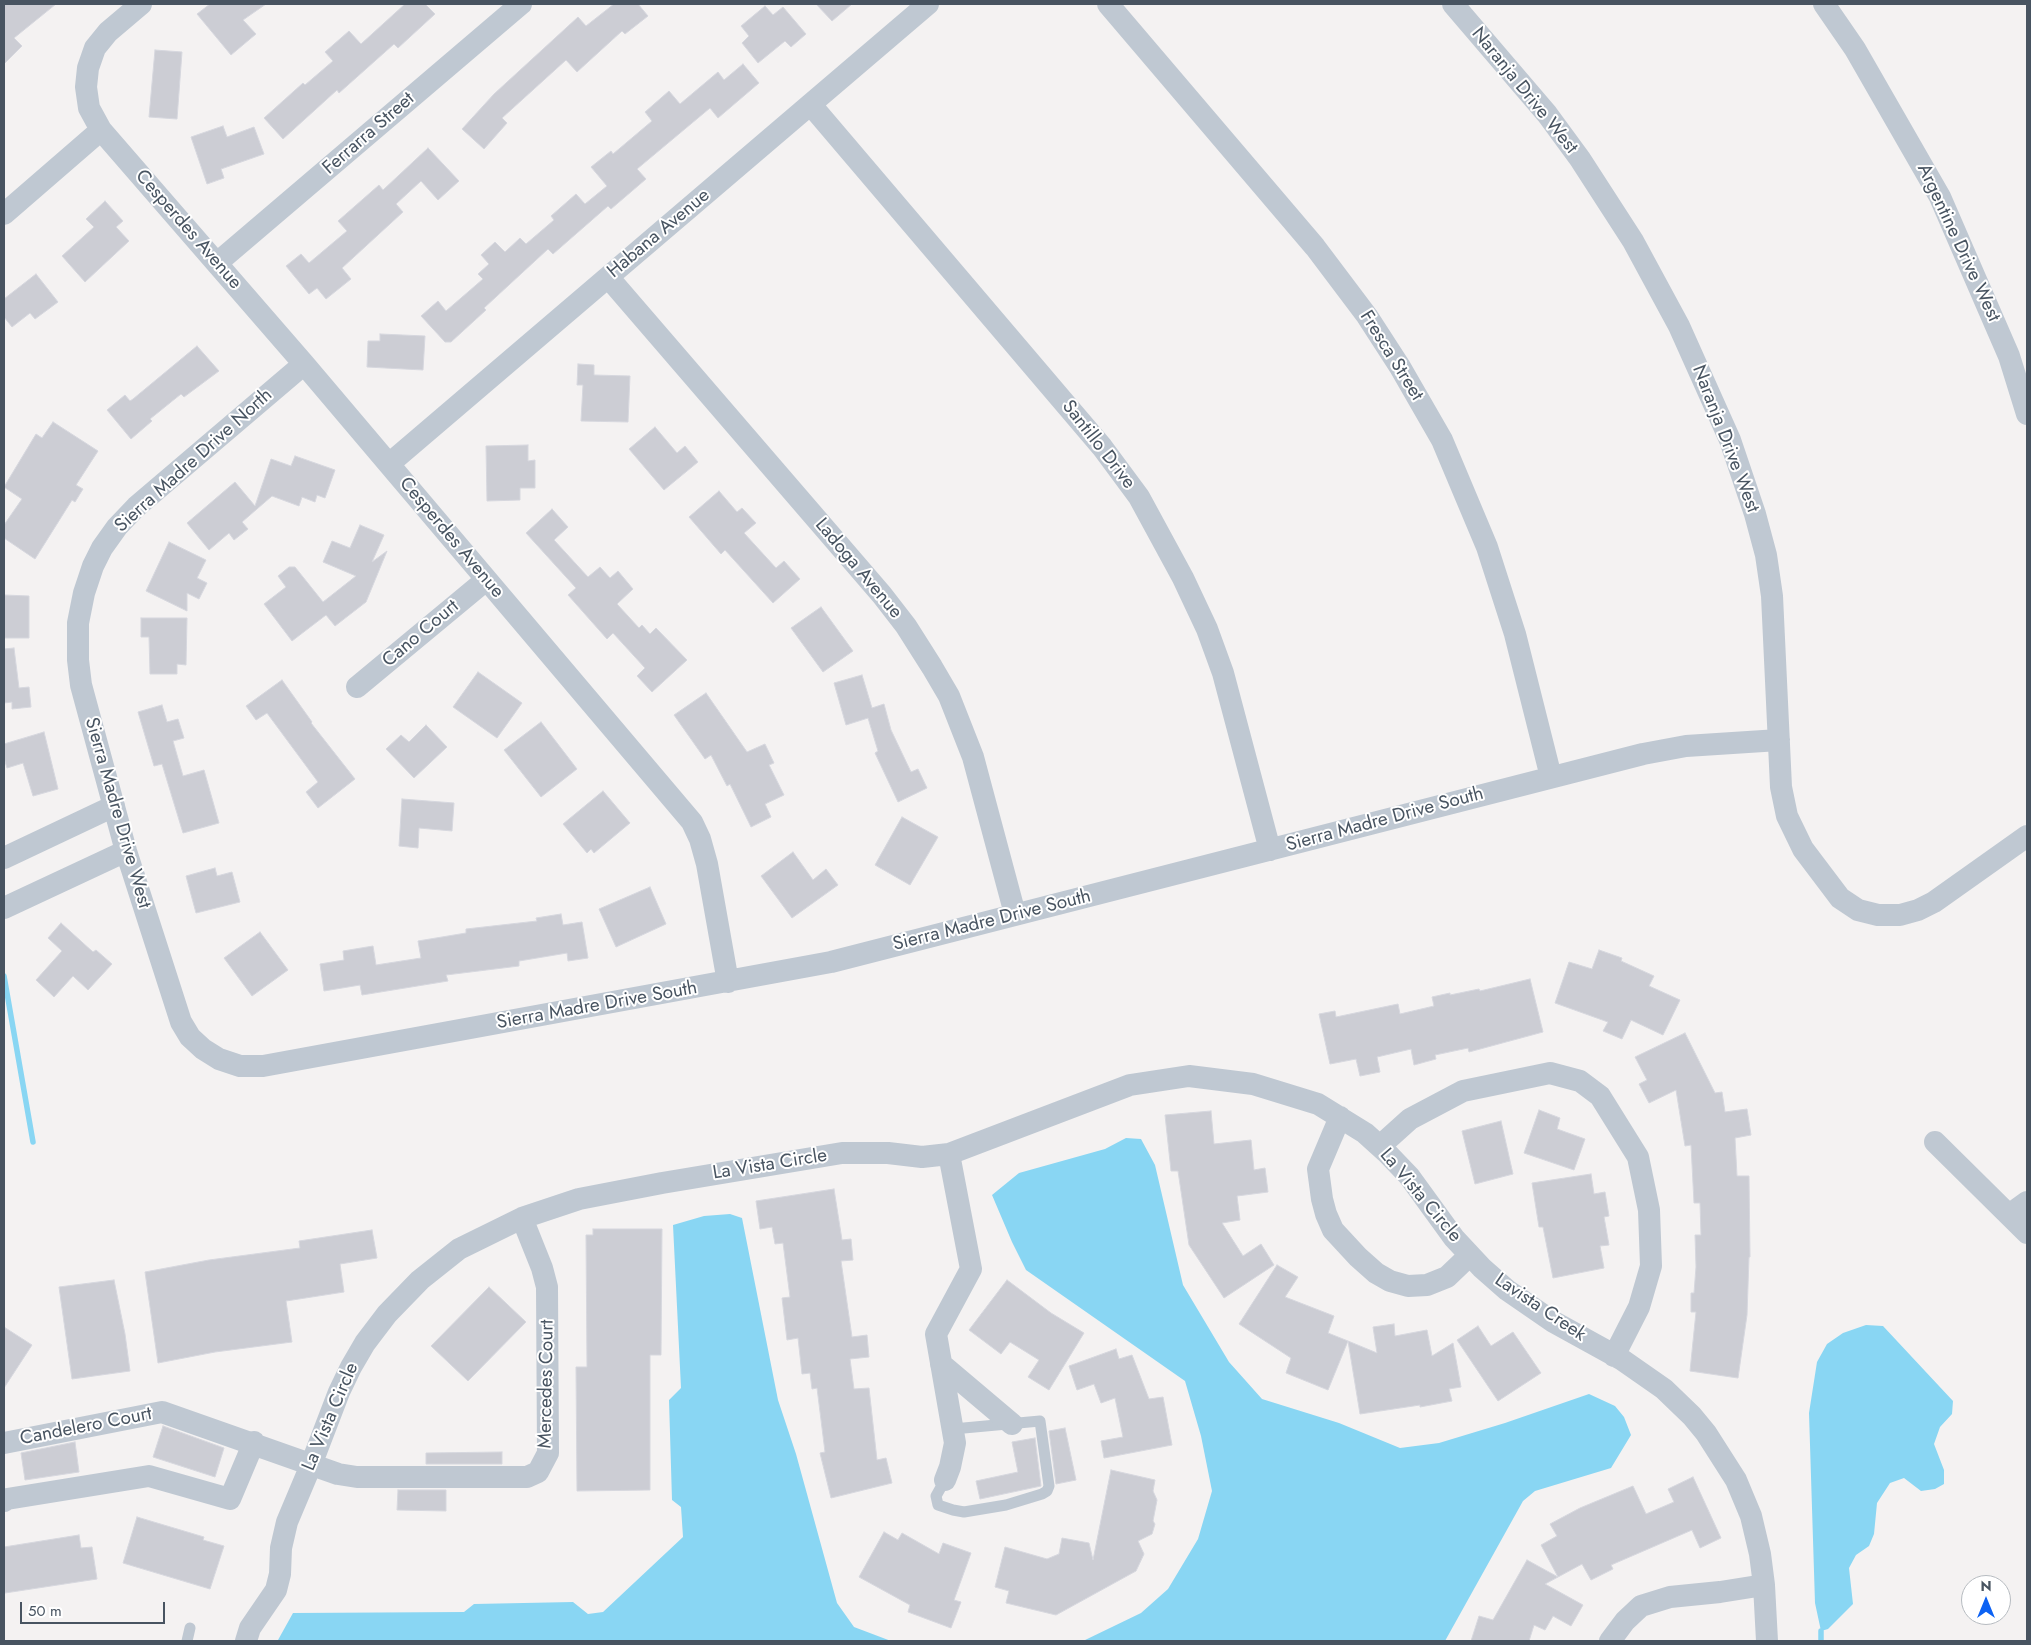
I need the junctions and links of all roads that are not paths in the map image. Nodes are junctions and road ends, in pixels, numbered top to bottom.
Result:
1 (141, 4) edge
2 (521, 4) edge
3 (928, 4) edge
4 (1108, 4) edge
5 (1453, 4) edge
6 (1824, 4) edge
7 (811, 105) junction
8 (101, 130) junction
9 (4, 214) edge
10 (218, 263) junction
11 (608, 277) junction
12 (304, 364) junction
13 (2027, 414) edge
14 (389, 464) junction
15 (93, 566) joint
16 (486, 580) junction
17 (357, 688) dead end
18 (1779, 740) junction
19 (1551, 777) junction
20 (114, 806) junction
21 (2027, 836) edge
22 (1270, 850) junction
23 (126, 851) junction
24 (4, 858) edge
25 (4, 908) edge
26 (1015, 914) junction
27 (728, 982) junction
28 (203, 1049) joint
29 (1340, 1118) junction
30 (1935, 1142) dead end
31 (1380, 1146) junction
32 (950, 1154) junction
33 (2018, 1209) edge
34 (522, 1218) junction
35 (2027, 1233) edge
36 (1470, 1255) junction
37 (1614, 1356) junction
38 (941, 1364) junction
39 (1012, 1424) junction
40 (953, 1429) junction
41 (254, 1442) junction
42 (4, 1443) edge
43 (311, 1465) junction
44 (945, 1480) joint
45 (5, 1498) edge
46 (1764, 1585) junction
47 (190, 1628) dead end
48 (187, 1641) edge
49 (246, 1641) edge
50 (1610, 1641) edge
51 (1767, 1641) edge

1 - 8 street, Cesperdes Avenue
2 - 10 street, Ferrarra Street
3 - 7 street, Habana Avenue
4 - 19 street, Fresca Street
5 - 18 street, Naranja Drive West
6 - 13 street, Argentine Drive West
7 - 11 street, Habana Avenue
7 - 22 street, Santillo Drive
8 - 9 street
8 - 10 street, Cesperdes Avenue
10 - 12 street, Cesperdes Avenue
11 - 14 street, Habana Avenue
11 - 26 street, Ladoga Avenue
12 - 14 street, Cesperdes Avenue
12 - 15 street, Sierra Madre Drive North
14 - 16 street, Cesperdes Avenue
15 - 20 street, Sierra Madre Drive West
16 - 17 street, Cano Court
16 - 27 street, Cesperdes Avenue
18 - 19 street, Sierra Madre Drive South
18 - 21 street, Naranja Drive West
19 - 22 street, Sierra Madre Drive South
20 - 23 street, Sierra Madre Drive West
20 - 24 street
22 - 26 street, Sierra Madre Drive South
23 - 25 street
23 - 28 street, Sierra Madre Drive West
26 - 27 street, Sierra Madre Drive South
27 - 28 street, Sierra Madre Drive South
29 - 31 street, La Vista Circle
29 - 32 street, La Vista Circle
29 - 36 street
30 - 33 street
31 - 36 street, La Vista Circle
31 - 37 street
32 - 34 street, La Vista Circle
32 - 38 street
33 - 35 street
34 - 43 street, La Vista Circle
34 - 43 street, Mercedes Court
36 - 37 street, Lavista Creek
37 - 46 street
38 - 39 street
38 - 40 street
39 - 40 lane
39 - 44 lane
40 - 44 street
41 - 42 street, Candelero Court
41 - 43 street, Candelero Court
41 - 45 street
43 - 49 street, La Vista Circle
46 - 50 street
46 - 51 street
47 - 48 lane

